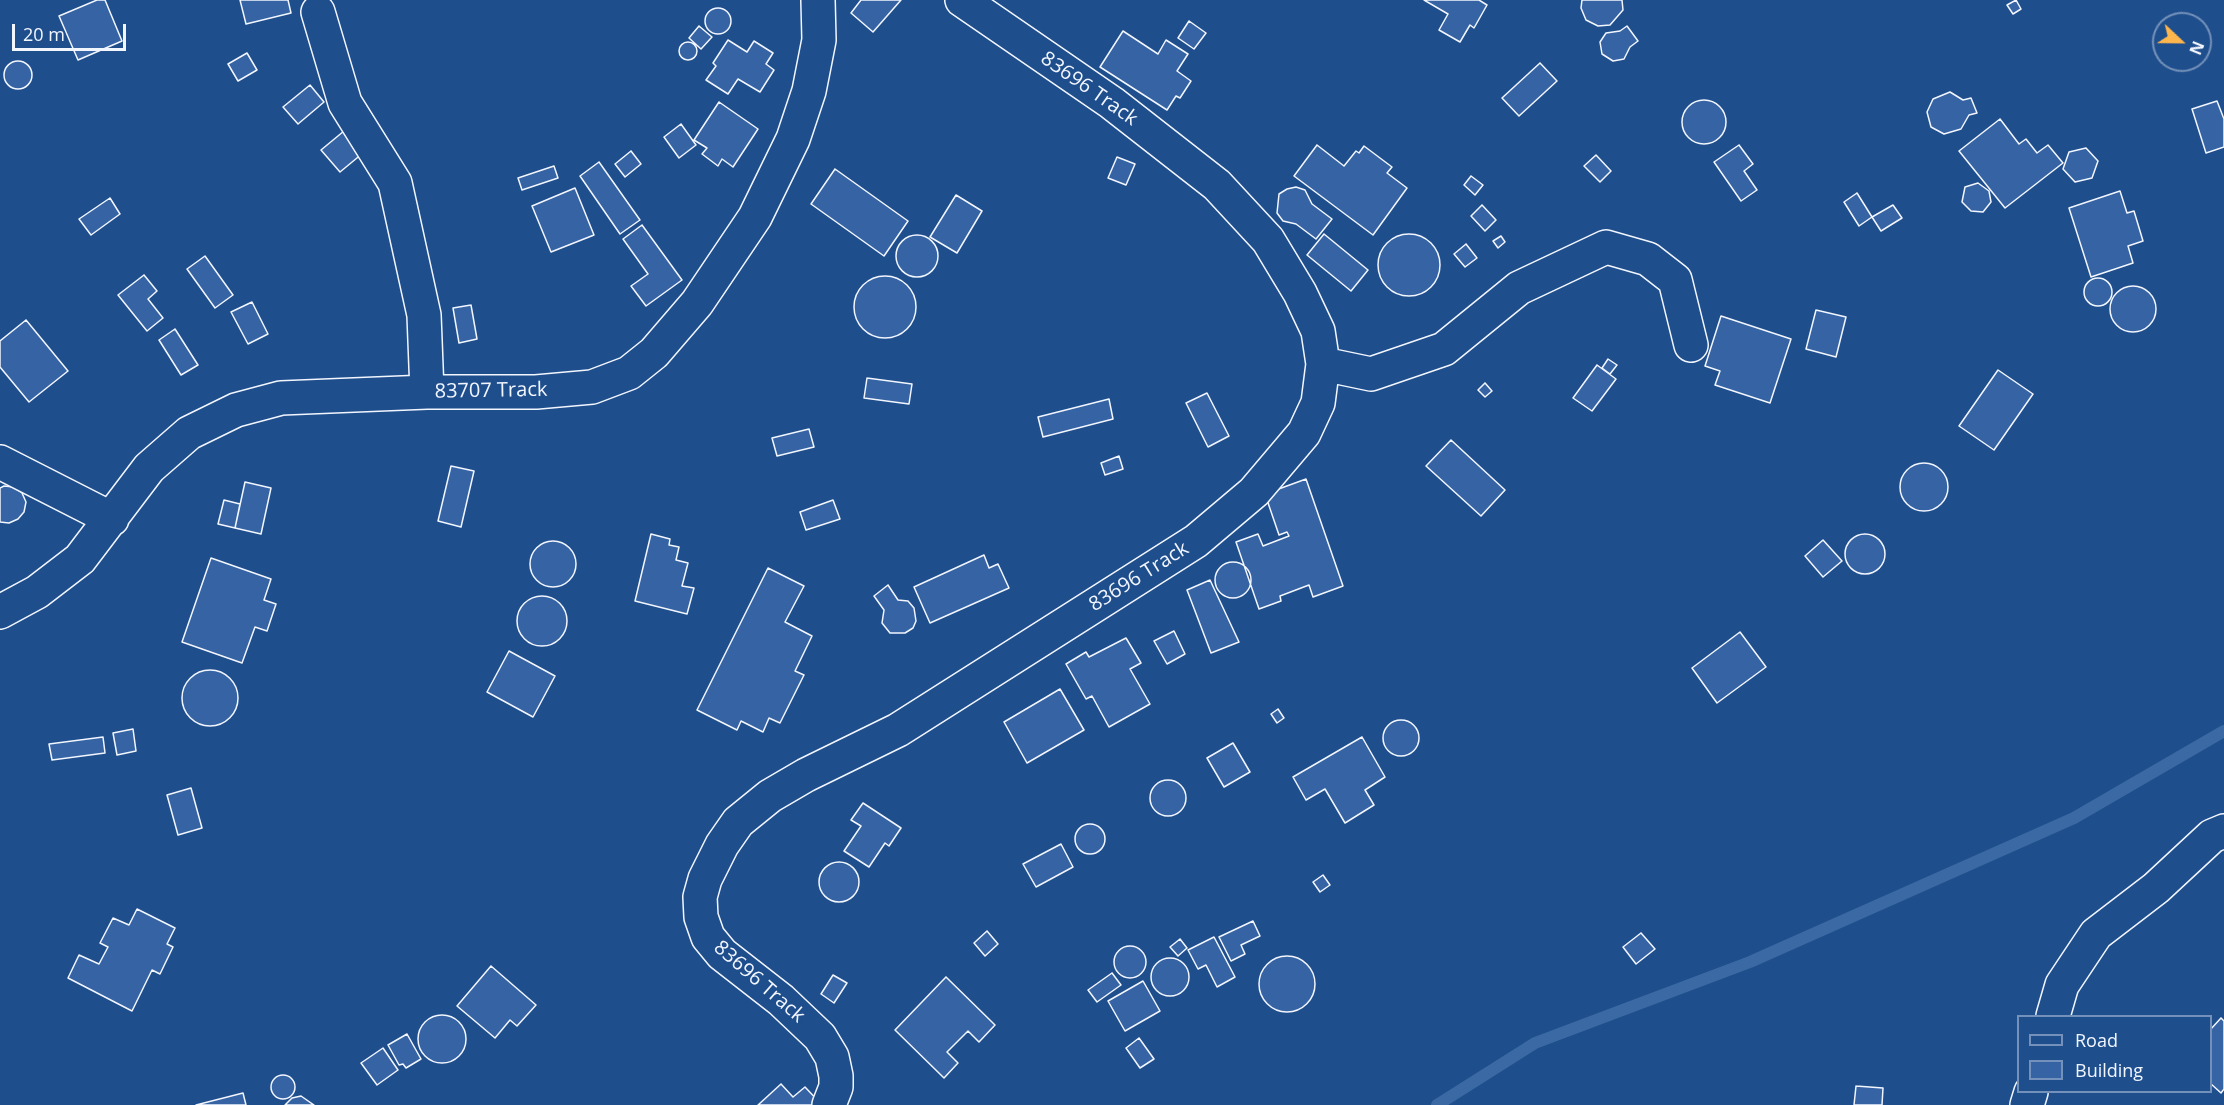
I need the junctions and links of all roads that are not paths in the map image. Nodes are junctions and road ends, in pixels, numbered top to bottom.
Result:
1 (818, 0) edge
2 (962, 0) edge
3 (318, 12) dead end
4 (1691, 345) dead end
5 (1323, 364) junction
6 (427, 392) junction
7 (0, 462) edge
8 (112, 519) junction
9 (0, 612) edge
10 (2224, 831) edge
11 (2054, 1015) edge
12 (830, 1105) edge

1 - 6 street, 83707 Track
2 - 5 street, 83696 Track
3 - 6 street
4 - 5 street
5 - 12 street, 83696 Track
6 - 8 street, 83707 Track
7 - 8 street
8 - 9 street, 83707 Track
10 - 11 street

